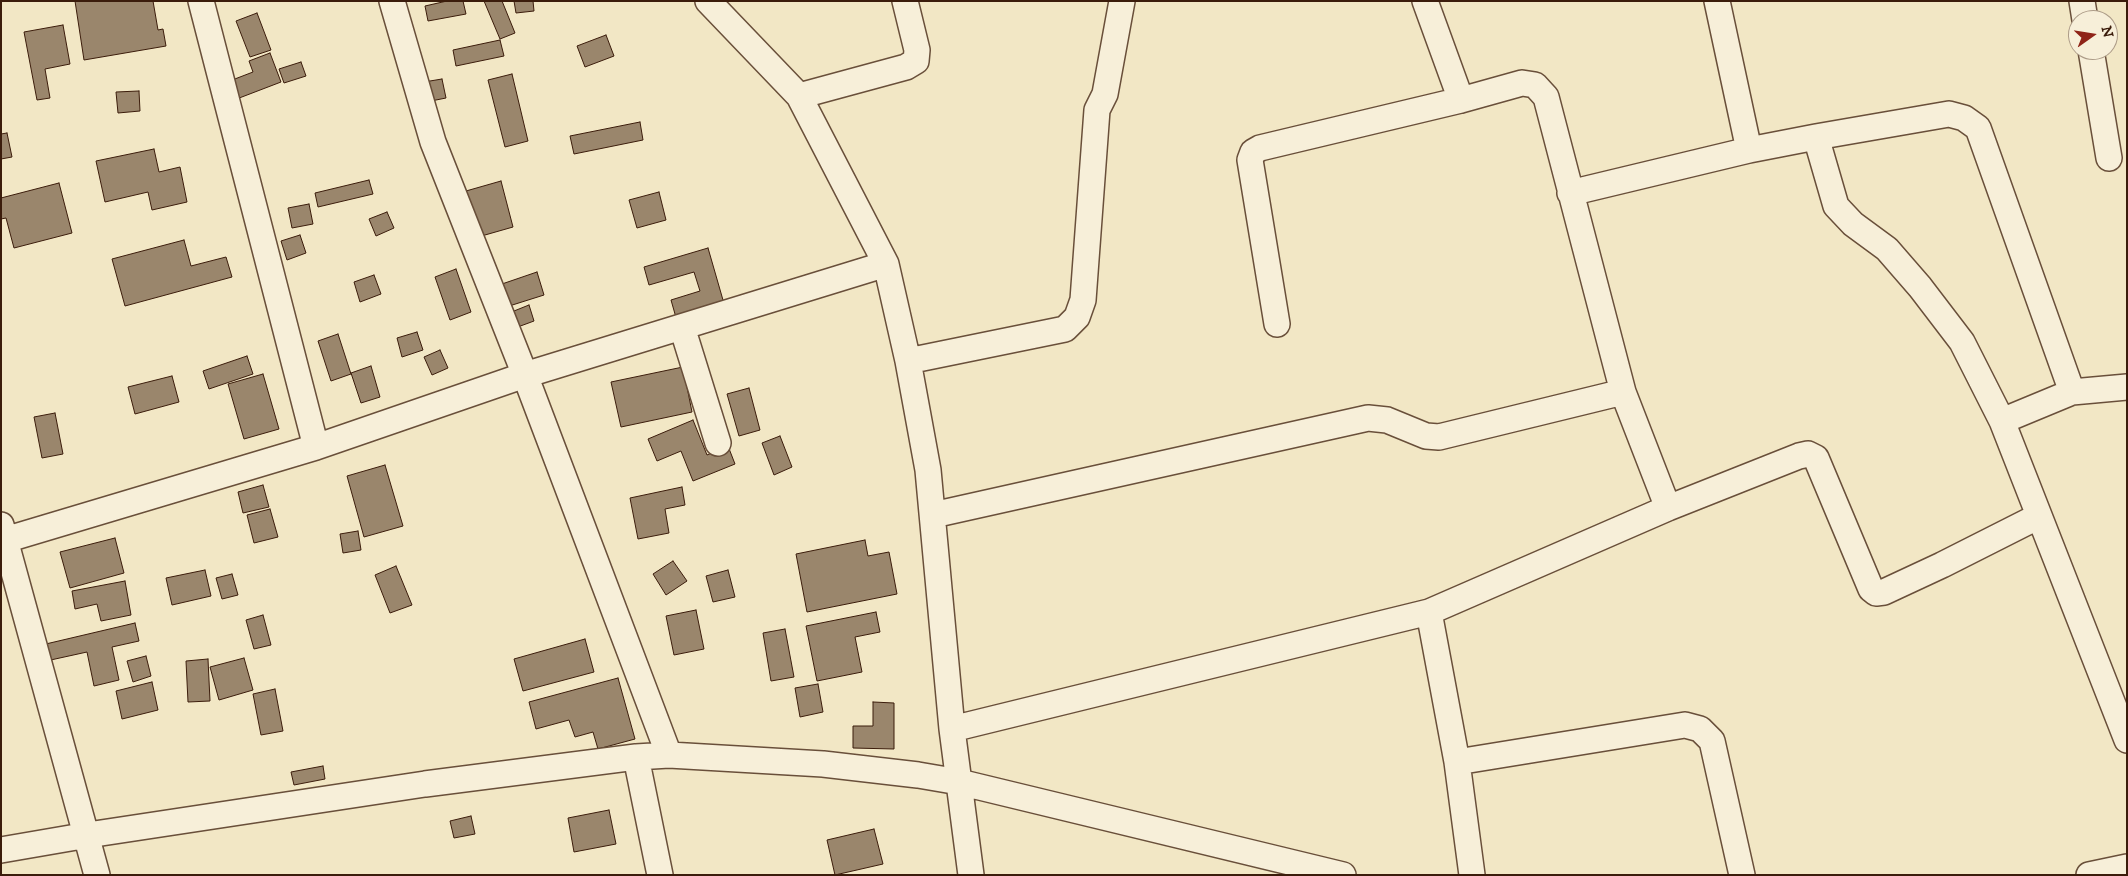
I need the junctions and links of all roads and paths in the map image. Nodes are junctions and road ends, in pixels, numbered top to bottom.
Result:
1 (201, 1) edge
2 (392, 1) edge
3 (708, 1) edge
4 (905, 1) edge
5 (1122, 1) edge
6 (1425, 1) edge
7 (1717, 1) edge
8 (2092, 60) edge
9 (799, 96) junction
10 (1462, 100) junction
11 (1816, 136) junction
12 (1750, 150) junction
13 (2109, 158) dead end
14 (1570, 193) junction
15 (886, 264) junction
16 (1277, 324) dead end
17 (682, 326) junction
18 (908, 361) junction
19 (525, 375) junction
20 (2127, 387) edge
21 (1623, 392) junction
22 (2072, 392) junction
23 (2002, 420) junction
24 (718, 443) dead end
25 (316, 446) junction
26 (1668, 508) junction
27 (933, 515) junction
28 (2039, 516) junction
29 (2, 534) edge
30 (1429, 612) junction
31 (952, 729) junction
32 (2127, 740) edge
33 (669, 755) junction
34 (636, 757) junction
35 (1457, 762) junction
36 (959, 782) junction
37 (88, 835) junction
38 (1, 850) edge
39 (2127, 867) edge
40 (97, 875) edge
41 (660, 875) edge
42 (971, 875) edge
43 (1343, 875) edge
44 (1472, 875) edge
45 (1742, 875) edge
46 (2089, 875) edge

1 - 25 street
2 - 19 street
3 - 9 street
4 - 9 street
5 - 18 street
6 - 10 street
7 - 12 street
8 - 13 street
9 - 15 street
10 - 14 street
10 - 16 street
11 - 12 street
11 - 22 street
11 - 23 street
12 - 14 street
14 - 21 street
15 - 17 street
15 - 18 street
17 - 19 street
17 - 24 street
18 - 27 street
19 - 25 street
19 - 33 street
20 - 22 street
21 - 26 street
21 - 27 street
22 - 23 street
23 - 28 street
25 - 29 street
26 - 28 street
26 - 30 street
27 - 31 street
28 - 32 street
29 - 37 street
30 - 31 street
30 - 35 street
31 - 36 street
33 - 34 street
33 - 36 street
34 - 37 street
34 - 41 street
35 - 44 street
35 - 45 street
36 - 42 street
36 - 43 street
37 - 38 street
37 - 40 street
39 - 46 street

